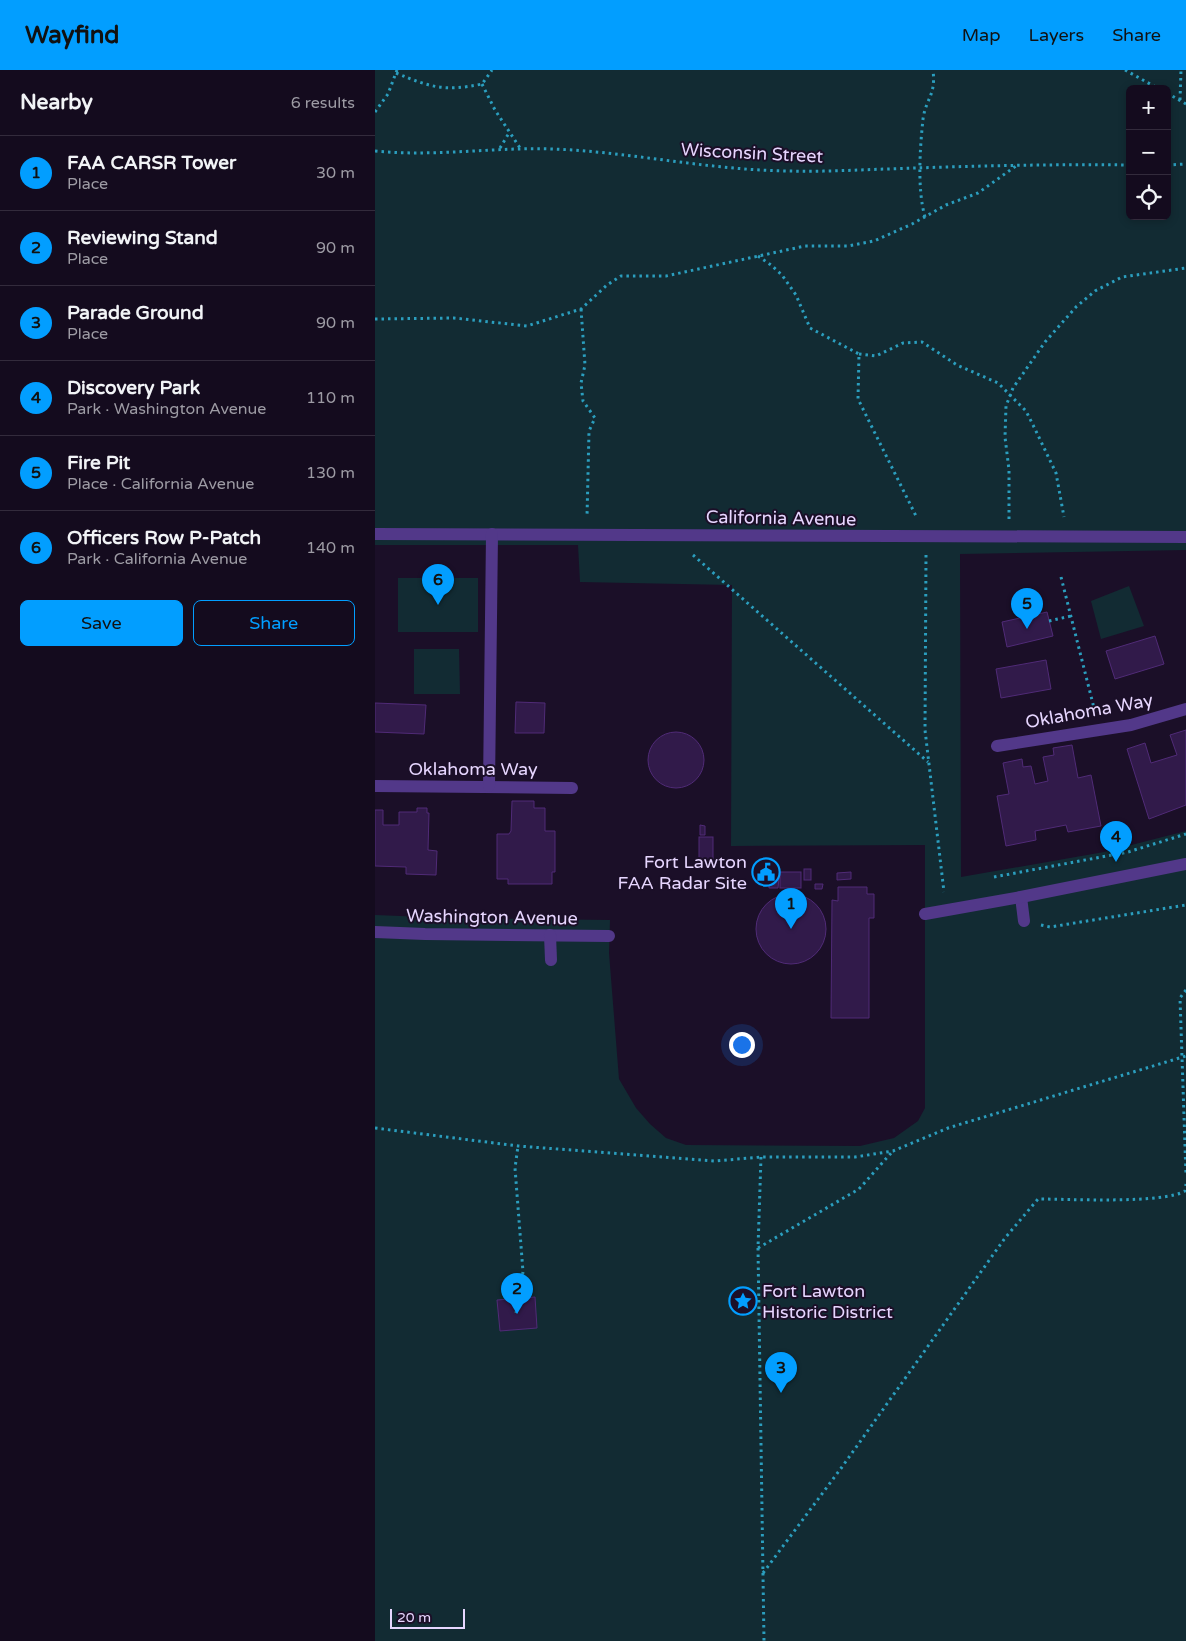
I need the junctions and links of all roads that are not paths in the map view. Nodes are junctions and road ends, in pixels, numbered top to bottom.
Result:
1 (375, 534) edge
2 (492, 534) junction
3 (1186, 537) edge
4 (1186, 709) edge
5 (997, 746) dead end
6 (375, 786) edge
7 (489, 786) junction
8 (572, 788) dead end
9 (1186, 864) edge
10 (1021, 897) junction
11 (925, 914) dead end
12 (1025, 921) road end
13 (375, 932) edge
14 (550, 935) junction
15 (609, 936) dead end
16 (551, 960) dead end

1 - 2 street, California Avenue
2 - 3 street, California Avenue
2 - 7 street
4 - 5 street, Oklahoma Way
6 - 7 street, Oklahoma Way
7 - 8 street, Oklahoma Way
9 - 10 street
10 - 11 street
10 - 12 street
13 - 14 street, Washington Avenue
14 - 15 street, Washington Avenue
14 - 16 street

